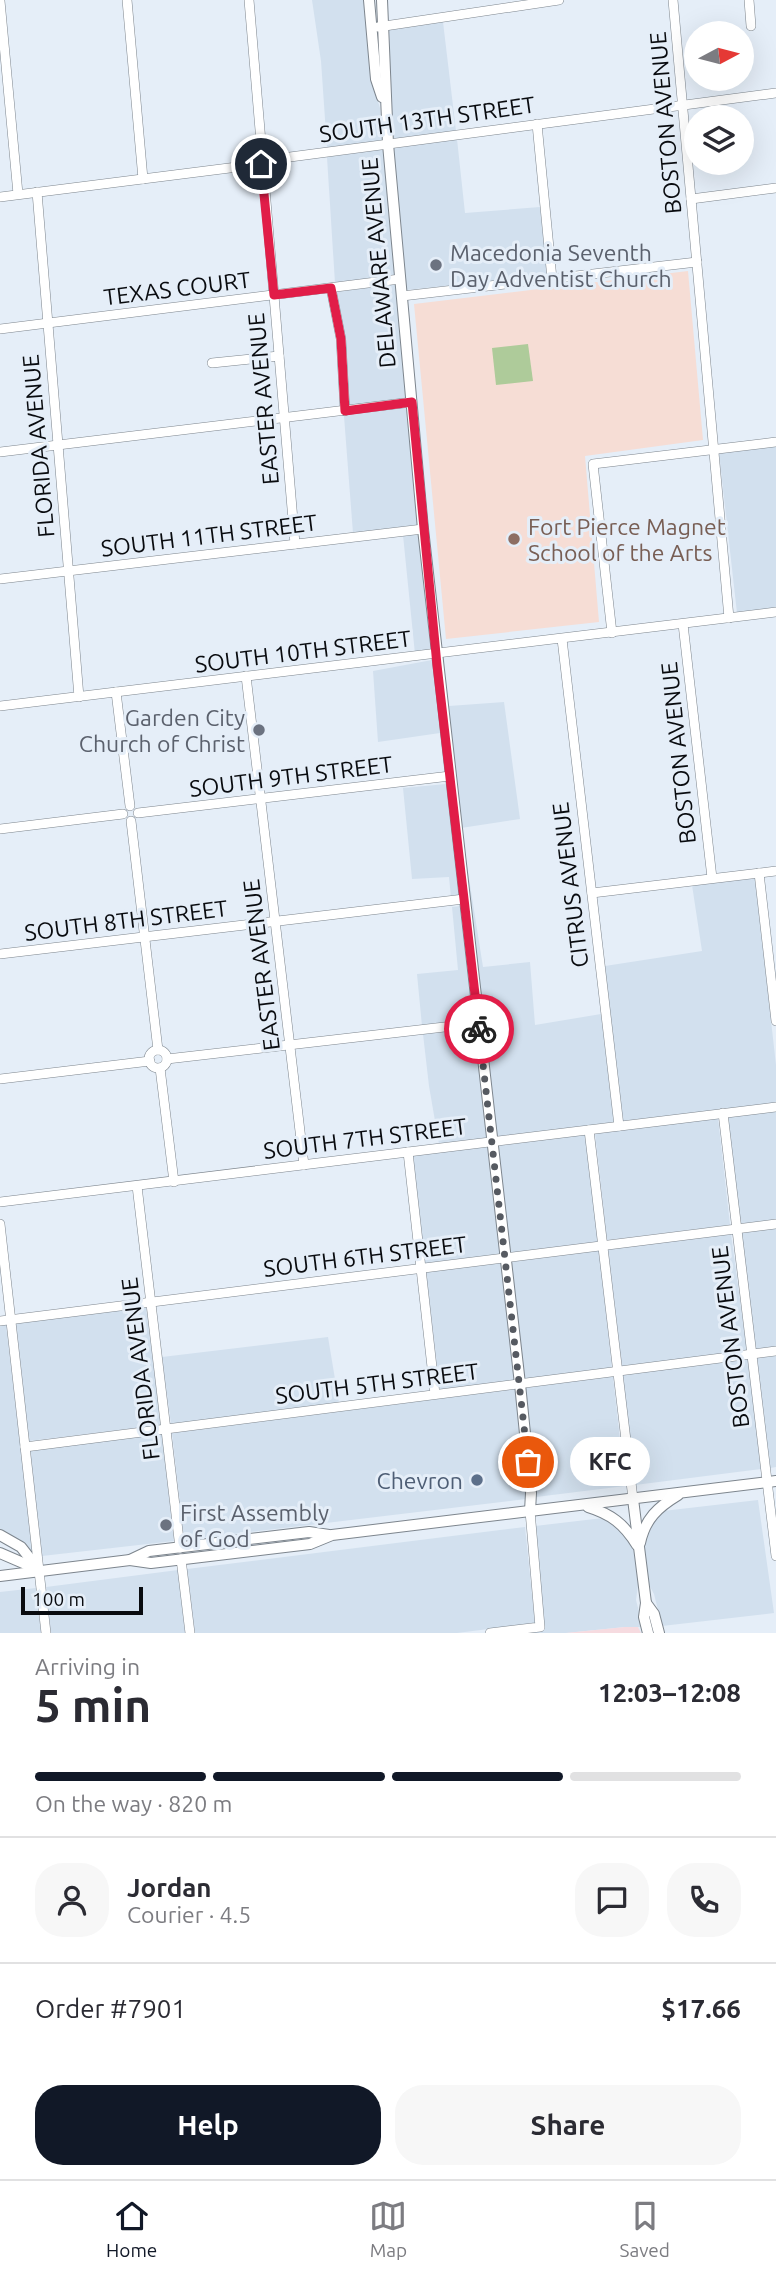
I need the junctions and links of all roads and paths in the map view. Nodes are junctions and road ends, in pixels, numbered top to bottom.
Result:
1 (127, 0) edge
2 (249, 0) edge
3 (369, 0) edge
4 (382, 0) edge
5 (559, 0) edge
6 (673, 0) edge
7 (749, 0) edge
8 (0, 1) edge
9 (526, 3) edge
10 (751, 21) edge
11 (384, 26) junction
12 (371, 27) junction
13 (776, 93) edge
14 (682, 105) junction
15 (385, 107) junction
16 (537, 124) junction
17 (388, 144) junction
18 (261, 164) junction
19 (143, 179) junction
20 (776, 188) edge
21 (37, 192) junction
22 (18, 194) junction
23 (0, 197) edge
24 (691, 199) junction
25 (696, 262) junction
26 (400, 279) junction
27 (552, 279) junction
28 (331, 288) junction
29 (274, 295) junction
30 (402, 296) junction
31 (48, 324) junction
32 (0, 329) edge
33 (279, 356) junction
34 (212, 363) dead end
35 (412, 402) junction
36 (345, 411) junction
37 (284, 419) junction
38 (776, 442) edge
39 (58, 445) junction
40 (713, 450) junction
41 (0, 452) edge
42 (423, 529) junction
43 (295, 544) junction
44 (68, 571) junction
45 (0, 579) edge
46 (776, 612) edge
47 (729, 618) junction
48 (683, 624) junction
49 (612, 633) junction
50 (562, 639) junction
51 (436, 655) junction
52 (246, 677) junction
53 (116, 692) junction
54 (79, 697) junction
55 (0, 706) edge
56 (450, 776) junction
57 (261, 799) junction
58 (126, 810) junction
59 (134, 817) junction
60 (0, 829) edge
61 (776, 871) edge
62 (760, 873) junction
63 (712, 878) junction
64 (592, 893) junction
65 (464, 900) junction
66 (275, 922) junction
67 (145, 937) junction
68 (0, 954) edge
69 (776, 1021) edge
70 (478, 1023) junction
71 (290, 1045) junction
72 (158, 1050) junction
73 (167, 1059) junction
74 (150, 1061) junction
75 (160, 1068) junction
76 (0, 1079) edge
77 (776, 1107) edge
78 (723, 1113) junction
79 (619, 1126) junction
80 (589, 1130) junction
81 (492, 1142) junction
82 (408, 1152) junction
83 (304, 1165) junction
84 (174, 1182) junction
85 (137, 1186) junction
86 (0, 1202) edge
87 (0, 1224) edge
88 (776, 1224) edge
89 (737, 1229) junction
90 (603, 1245) junction
91 (505, 1258) junction
92 (421, 1268) junction
93 (151, 1302) junction
94 (11, 1320) junction
95 (0, 1321) edge
96 (776, 1351) edge
97 (752, 1354) junction
98 (618, 1371) junction
99 (520, 1384) junction
100 (435, 1394) junction
101 (166, 1429) junction
102 (25, 1447) junction
103 (772, 1481) edge
104 (682, 1492) junction
105 (633, 1499) junction
106 (582, 1505) junction
107 (530, 1511) junction
108 (0, 1535) edge
109 (638, 1548) junction
110 (0, 1553) edge
111 (181, 1553) junction
112 (776, 1556) edge
113 (39, 1570) junction
114 (0, 1576) edge
115 (646, 1603) junction
116 (46, 1633) edge
117 (190, 1633) edge
118 (491, 1633) edge
119 (648, 1633) edge
120 (659, 1633) edge

1 - 19 street
2 - 18 street, EASTER AVENUE
3 - 12 main road, DELAWARE AVENUE
4 - 11 main road, DELAWARE AVENUE
5 - 9 street
6 - 14 street, BOSTON AVENUE
7 - 10 street
8 - 22 street
9 - 11 street
11 - 12 street
11 - 15 main road, DELAWARE AVENUE
12 - 15 main road, DELAWARE AVENUE
13 - 14 street, SOUTH 13TH STREET
14 - 16 street, SOUTH 13TH STREET
14 - 24 street, BOSTON AVENUE
15 - 17 main road, DELAWARE AVENUE
16 - 17 street, SOUTH 13TH STREET
16 - 27 street
17 - 18 street, SOUTH 13TH STREET
17 - 26 main road, DELAWARE AVENUE
18 - 19 street, SOUTH 13TH STREET
18 - 29 street, EASTER AVENUE
19 - 21 street, SOUTH 13TH STREET
20 - 24 street
21 - 22 street, SOUTH 13TH STREET
21 - 31 street, FLORIDA AVENUE
22 - 23 street, SOUTH 13TH STREET
24 - 25 street, BOSTON AVENUE
25 - 27 street
25 - 40 street, BOSTON AVENUE
26 - 28 street, TEXAS COURT
26 - 30 main road, DELAWARE AVENUE
27 - 30 street
28 - 29 street, TEXAS COURT
28 - 36 street
29 - 31 street, TEXAS COURT
29 - 33 street, EASTER AVENUE
30 - 35 main road, DELAWARE AVENUE
31 - 32 street, TEXAS COURT
31 - 39 street, FLORIDA AVENUE
33 - 34 street
33 - 37 street, EASTER AVENUE
35 - 36 street
35 - 42 main road, DELAWARE AVENUE
36 - 37 street
37 - 39 street
37 - 43 street, EASTER AVENUE
38 - 40 street
39 - 41 street
39 - 44 street, FLORIDA AVENUE
40 - 47 street, BOSTON AVENUE
40 - 49 street
42 - 43 street, SOUTH 11TH STREET
42 - 51 main road, DELAWARE AVENUE
43 - 44 street, SOUTH 11TH STREET
44 - 45 street, SOUTH 11TH STREET
44 - 54 street, FLORIDA AVENUE
46 - 47 street, SOUTH 10TH STREET
47 - 48 street, SOUTH 10TH STREET
48 - 49 street, SOUTH 10TH STREET
48 - 63 street, BOSTON AVENUE
49 - 50 street, SOUTH 10TH STREET
50 - 51 street, SOUTH 10TH STREET
50 - 64 street, CITRUS AVENUE
51 - 52 street, SOUTH 10TH STREET
51 - 56 main road, DELAWARE AVENUE
52 - 53 street, SOUTH 10TH STREET
52 - 57 street, EASTER AVENUE
53 - 54 street, SOUTH 10TH STREET
53 - 58 street
54 - 55 street, SOUTH 10TH STREET
56 - 57 street, SOUTH 9TH STREET
56 - 65 main road, DELAWARE AVENUE
57 - 59 street, SOUTH 9TH STREET
57 - 66 street, EASTER AVENUE
58 - 59 street
58 - 60 street
59 - 67 street
61 - 62 street
62 - 63 street
62 - 69 street
63 - 64 street
64 - 79 street, CITRUS AVENUE
65 - 66 street, SOUTH 8TH STREET
65 - 70 main road, DELAWARE AVENUE
66 - 67 street, SOUTH 8TH STREET
66 - 71 street, EASTER AVENUE
67 - 68 street, SOUTH 8TH STREET
67 - 72 street
70 - 71 street
70 - 81 main road, DELAWARE AVENUE
71 - 73 street
71 - 83 street, EASTER AVENUE
72 - 73 street
72 - 74 street
73 - 75 street
74 - 75 street
74 - 76 street
75 - 84 street
77 - 78 street, SOUTH 7TH STREET
78 - 79 street, SOUTH 7TH STREET
78 - 89 street, BOSTON AVENUE
79 - 80 street, SOUTH 7TH STREET
80 - 81 street, SOUTH 7TH STREET
80 - 90 street
81 - 82 street, SOUTH 7TH STREET
81 - 91 main road, DELAWARE AVENUE
82 - 83 street, SOUTH 7TH STREET
82 - 92 street
83 - 84 street, SOUTH 7TH STREET
84 - 85 street, SOUTH 7TH STREET
85 - 86 street, SOUTH 7TH STREET
85 - 93 street, FLORIDA AVENUE
87 - 94 street
88 - 89 street, SOUTH 6TH STREET
89 - 90 street, SOUTH 6TH STREET
89 - 97 street, BOSTON AVENUE
90 - 91 street, SOUTH 6TH STREET
90 - 98 street
91 - 92 street, SOUTH 6TH STREET
91 - 99 main road, DELAWARE AVENUE
92 - 93 street, SOUTH 6TH STREET
92 - 100 street
93 - 94 street, SOUTH 6TH STREET
93 - 101 street, FLORIDA AVENUE
94 - 95 street, SOUTH 6TH STREET
94 - 102 street
96 - 97 street, SOUTH 5TH STREET
97 - 98 street, SOUTH 5TH STREET
97 - 103 street, BOSTON AVENUE
98 - 99 street, SOUTH 5TH STREET
98 - 105 street
99 - 100 street, SOUTH 5TH STREET
99 - 107 main road, DELAWARE AVENUE
100 - 101 street, SOUTH 5TH STREET
101 - 102 street, SOUTH 5TH STREET
101 - 111 street, FLORIDA AVENUE
102 - 113 street
103 - 104 main road
103 - 112 street, BOSTON AVENUE
104 - 105 main road
104 - 109 main road
105 - 106 main road
105 - 109 main road
106 - 107 main road
106 - 109 main road
107 - 111 main road
107 - 118 street, DELAWARE AVENUE
108 - 113 main road
109 - 115 main road
110 - 113 main road
111 - 113 main road
111 - 117 street, FLORIDA AVENUE
113 - 114 main road
113 - 116 street
115 - 119 main road
115 - 120 main road

